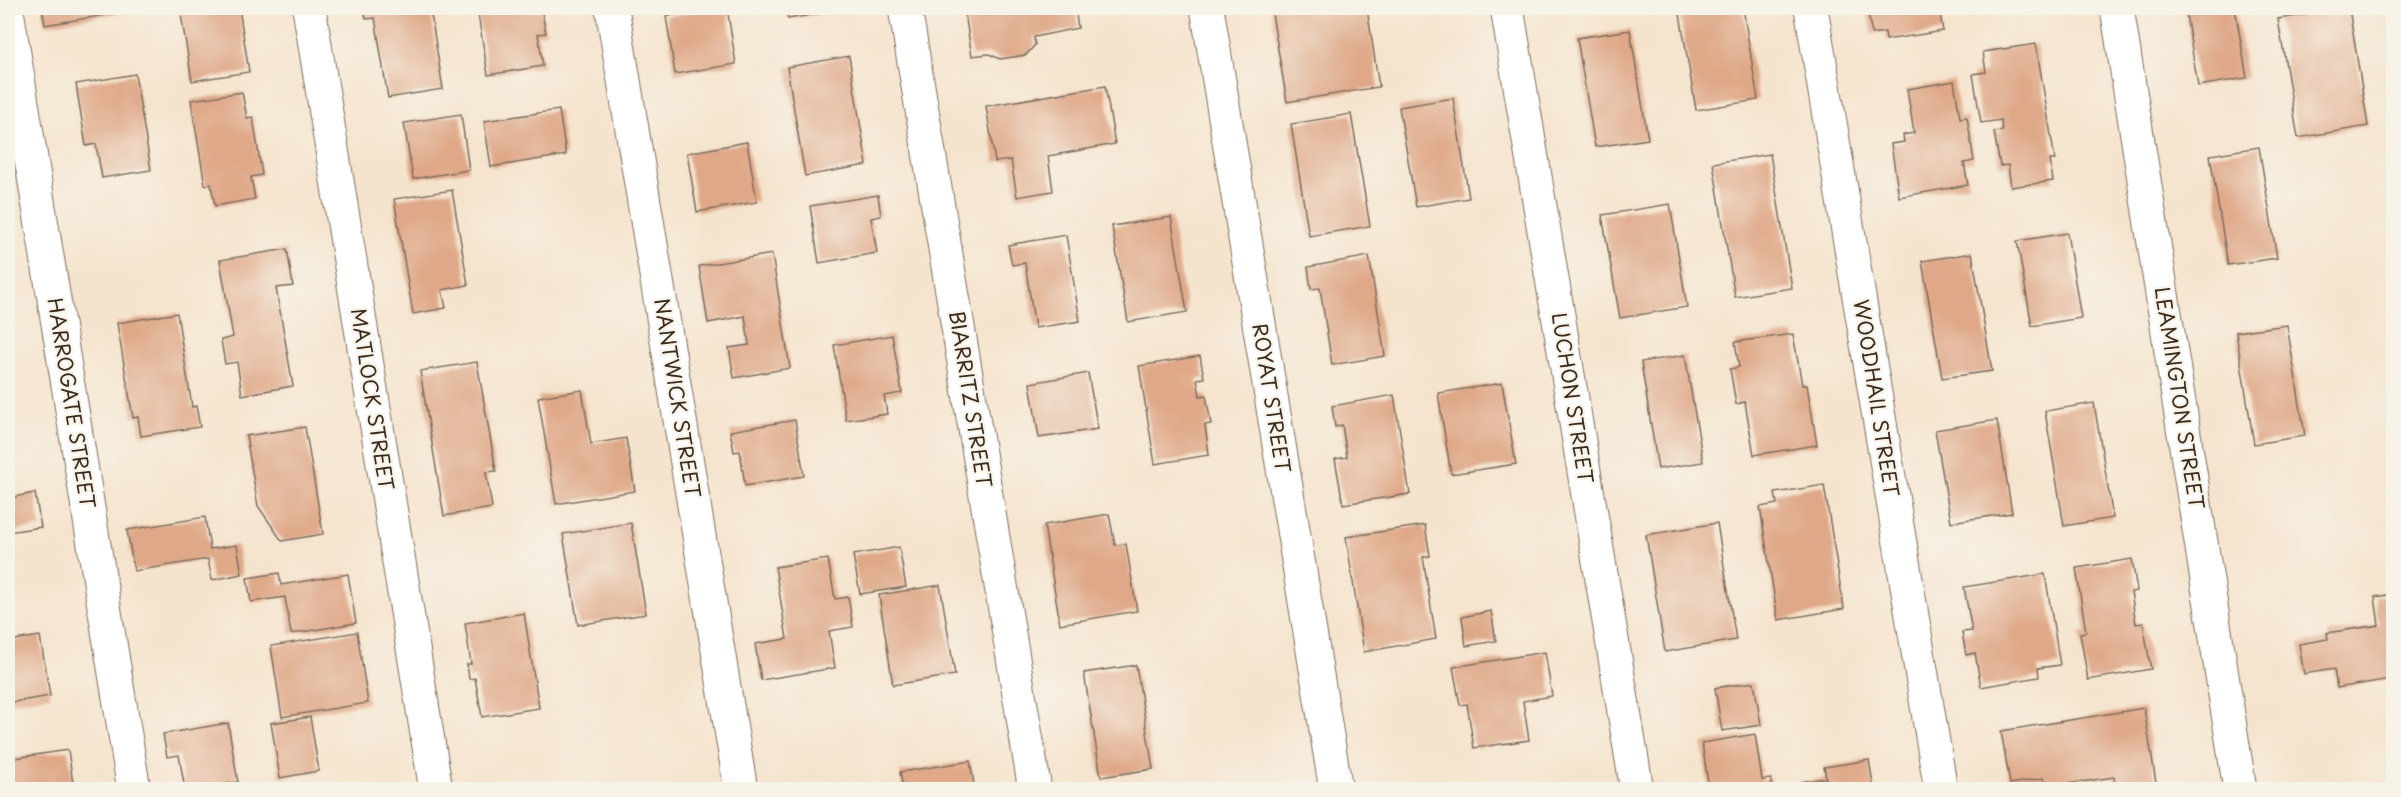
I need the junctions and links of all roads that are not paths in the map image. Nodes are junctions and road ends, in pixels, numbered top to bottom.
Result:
1 (309, 8) edge
2 (612, 8) edge
3 (905, 8) edge
4 (1207, 8) edge
5 (1507, 8) edge
6 (1811, 8) edge
7 (2117, 8) edge
8 (8, 17) edge
9 (134, 789) edge
10 (436, 789) edge
11 (741, 789) edge
12 (1035, 789) edge
13 (1336, 789) edge
14 (1637, 789) edge
15 (1941, 789) edge
16 (2240, 789) edge

1 - 10 street, MATLOCK STREET
2 - 11 street, NANTWICK STREET
3 - 12 street, BIARRITZ STREET
4 - 13 street, ROYAT STREET
5 - 14 street, LUCHON STREET
6 - 15 street, WOODHAIL STREET
7 - 16 street, LEAMINGTON STREET
8 - 9 street, HARROGATE STREET

